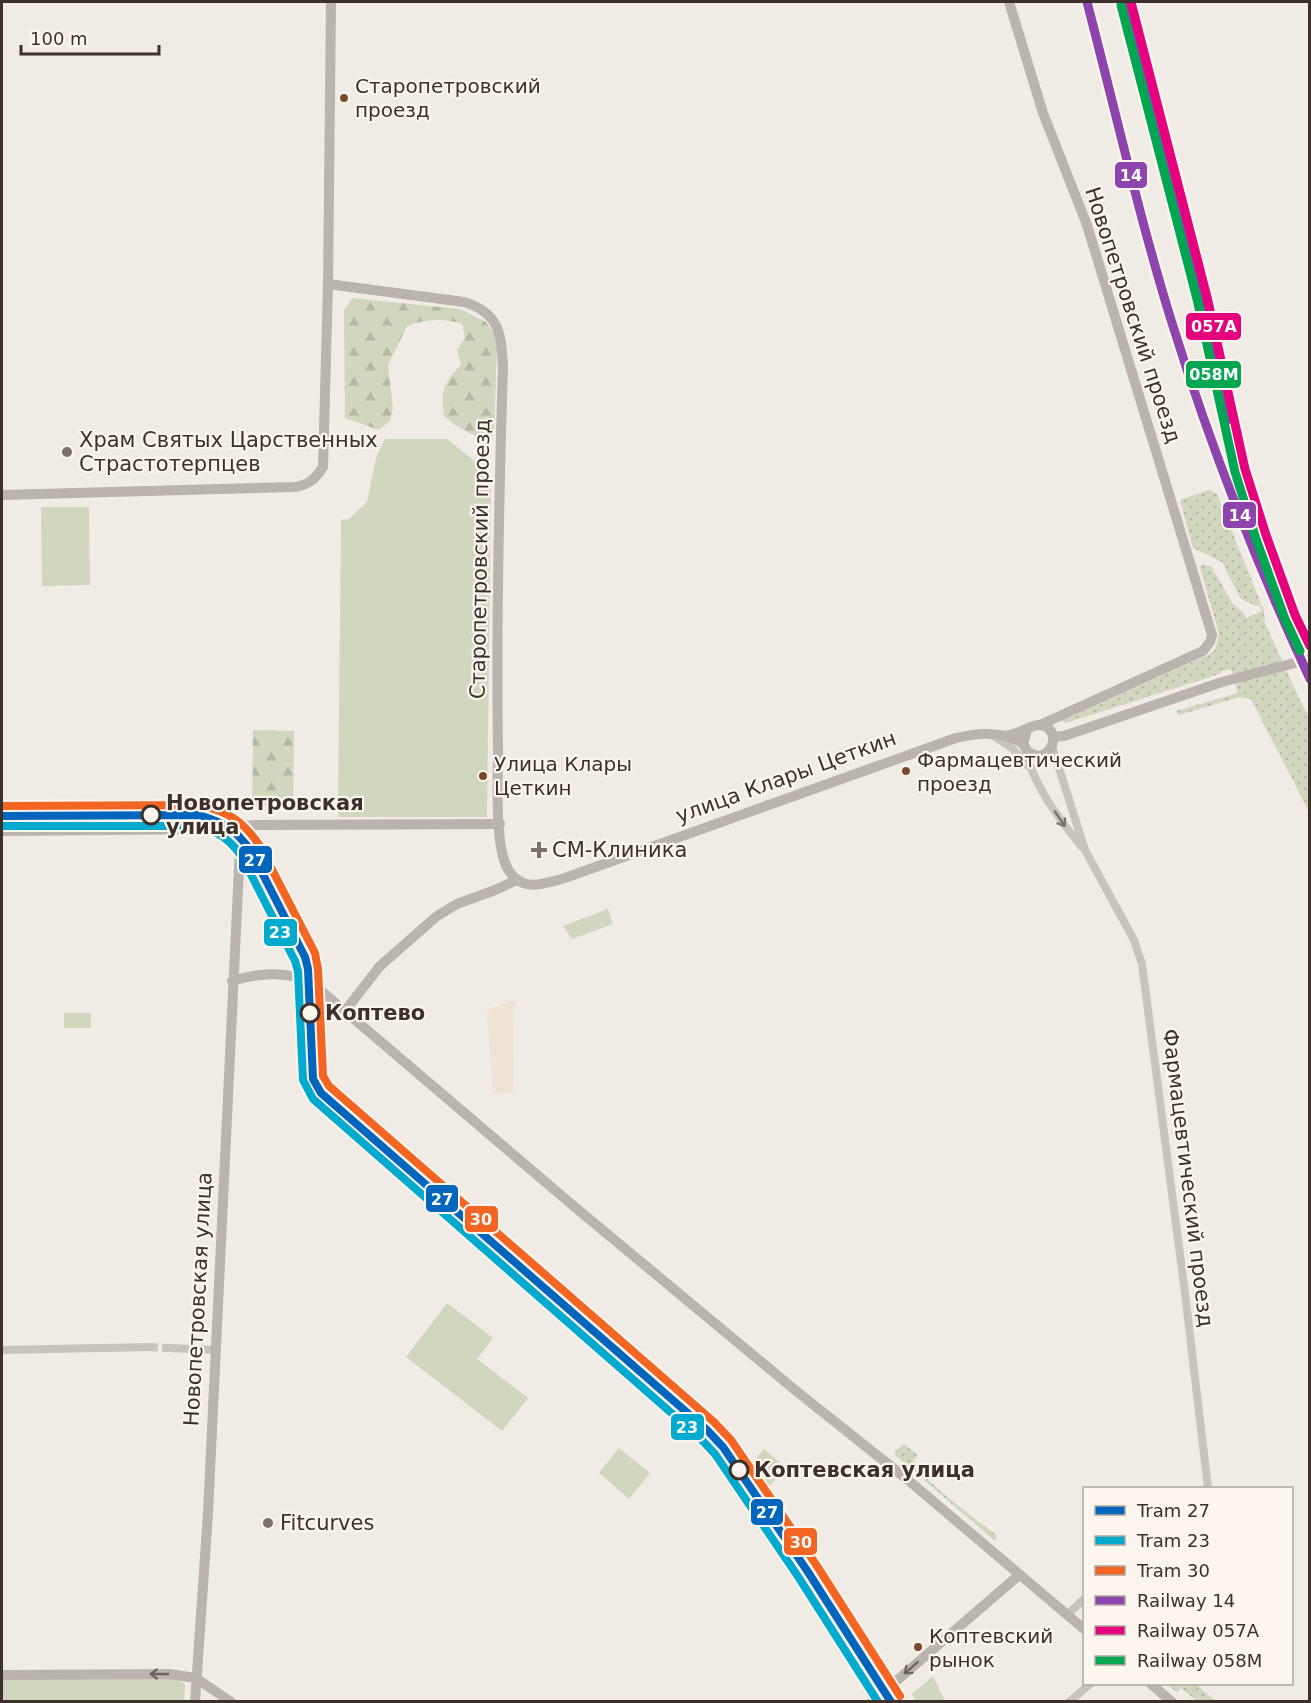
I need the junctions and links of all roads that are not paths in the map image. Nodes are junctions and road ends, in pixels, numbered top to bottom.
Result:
1 (331, 2) edge
2 (1009, 2) edge
3 (328, 285) junction
4 (2, 495) edge
5 (1310, 659) edge
6 (1040, 725) junction
7 (1027, 730) junction
8 (985, 734) junction
9 (1002, 735) junction
10 (1053, 742) junction
11 (1024, 746) junction
12 (1030, 768) junction
13 (500, 824) junction
14 (241, 826) junction
15 (2, 831) edge
16 (1085, 850) junction
17 (517, 880) junction
18 (306, 980) junction
19 (232, 981) junction
20 (345, 1011) junction
21 (150, 1347) tunnel mouth
22 (168, 1348) tunnel mouth
23 (2, 1350) edge
24 (216, 1350) junction
25 (1208, 1487) edge
26 (1019, 1575) junction
27 (1083, 1600) edge
28 (1067, 1615) junction
29 (1083, 1628) edge
30 (2, 1675) edge
31 (196, 1678) junction
32 (1088, 1685) edge
33 (1153, 1685) edge
34 (885, 1697) edge
35 (195, 1701) edge
36 (231, 1701) edge
37 (872, 1701) edge
38 (1069, 1701) edge
39 (1172, 1701) edge

1 - 3 street
2 - 6 street, Новопетровский проезд
3 - 4 street
3 - 13 street, Старопетровский проезд
5 - 10 street
6 - 7 street
6 - 10 street
7 - 9 street, улица Клары Цеткин
7 - 11 street
8 - 9 street, улица Клары Цеткин
8 - 12 street, Фармацевтический проезд
8 - 17 street, улица Клары Цеткин
9 - 11 street, улица Клары Цеткин
10 - 11 street
10 - 16 street, Фармацевтический проезд
11 - 12 street, Фармацевтический проезд
12 -> 16 street, Фармацевтический проезд
13 - 14 street
13 - 17 street
14 - 15 street
14 - 19 street, Новопетровская улица
16 - 25 street, Фармацевтический проезд
17 - 20 street, улица Клары Цеткин
18 - 19 street
18 - 20 street
18 - 34 street
19 - 24 street, Новопетровская улица
20 - 26 street
21 - 23 street
22 - 24 street
24 - 31 street, Новопетровская улица
26 - 28 street
26 -> 34 street
27 - 28 street
28 - 29 street
31 -> 30 street
31 - 35 street, Новопетровская улица
31 - 36 street
32 - 38 street
33 - 39 street
34 - 37 street

